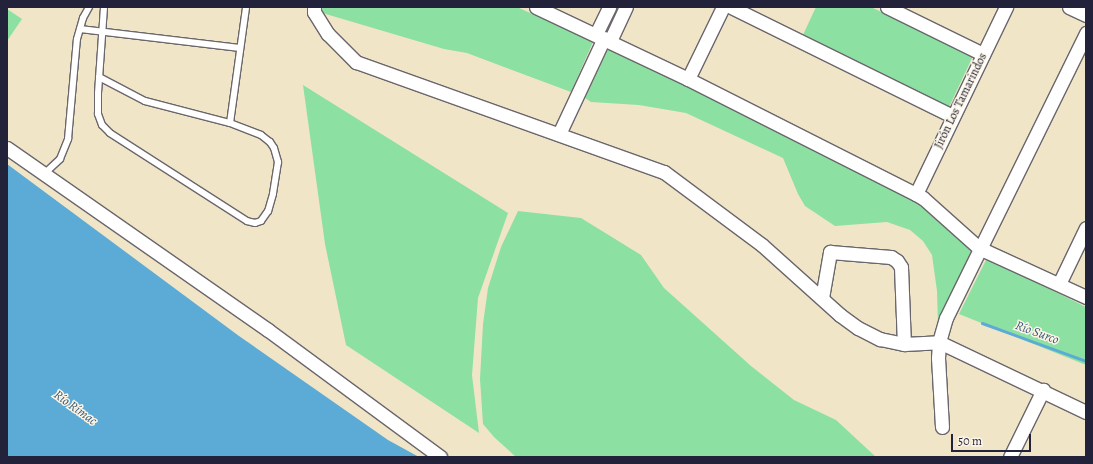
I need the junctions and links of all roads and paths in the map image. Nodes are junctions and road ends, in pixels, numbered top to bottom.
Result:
1 (89, 7) edge
2 (104, 7) edge
3 (246, 7) edge
4 (314, 7) edge
5 (536, 7) edge
6 (609, 7) edge
7 (626, 7) edge
8 (723, 7) edge
9 (731, 7) edge
10 (887, 7) edge
11 (1006, 7) edge
12 (1069, 7) edge
13 (1086, 15) edge
14 (80, 29) junction
15 (103, 32) junction
16 (1086, 33) edge
17 (603, 38) junction
18 (240, 48) junction
19 (983, 54) junction
20 (99, 77) junction
21 (688, 79) junction
22 (953, 116) junction
23 (230, 124) junction
24 (558, 134) junction
25 (7, 148) edge
26 (44, 174) junction
27 (916, 194) junction
28 (1086, 228) edge
29 (979, 248) junction
30 (1059, 284) junction
31 (1086, 297) edge
32 (822, 298) junction
33 (939, 342) junction
34 (904, 344) junction
35 (1043, 390) junction
36 (1086, 412) edge
37 (942, 427) dead end
38 (440, 457) edge
39 (1010, 457) edge

1 - 14 lane
2 - 15 lane
3 - 18 lane
4 - 24 street
5 - 17 street
6 - 17 street
7 - 17 street
8 - 21 street
9 - 22 street
10 - 19 street
11 - 19 street, Jirón Los Tamarindos
12 - 13 street
14 - 15 lane
14 - 26 lane
15 - 18 lane
15 - 20 lane
16 - 29 street
17 - 21 street
17 - 24 street
18 - 23 lane
19 - 22 street, Jirón Los Tamarindos
20 - 23 lane
20 - 23 lane
21 - 27 street
22 - 27 street, Jirón Los Tamarindos
24 - 32 street
25 - 26 street
26 - 38 street
27 - 29 street
28 - 30 street
29 - 30 street
29 - 33 street
30 - 31 street
32 - 34 street
32 - 34 street
33 - 34 street
33 - 35 street
33 - 37 street
35 - 36 street
35 - 39 street

